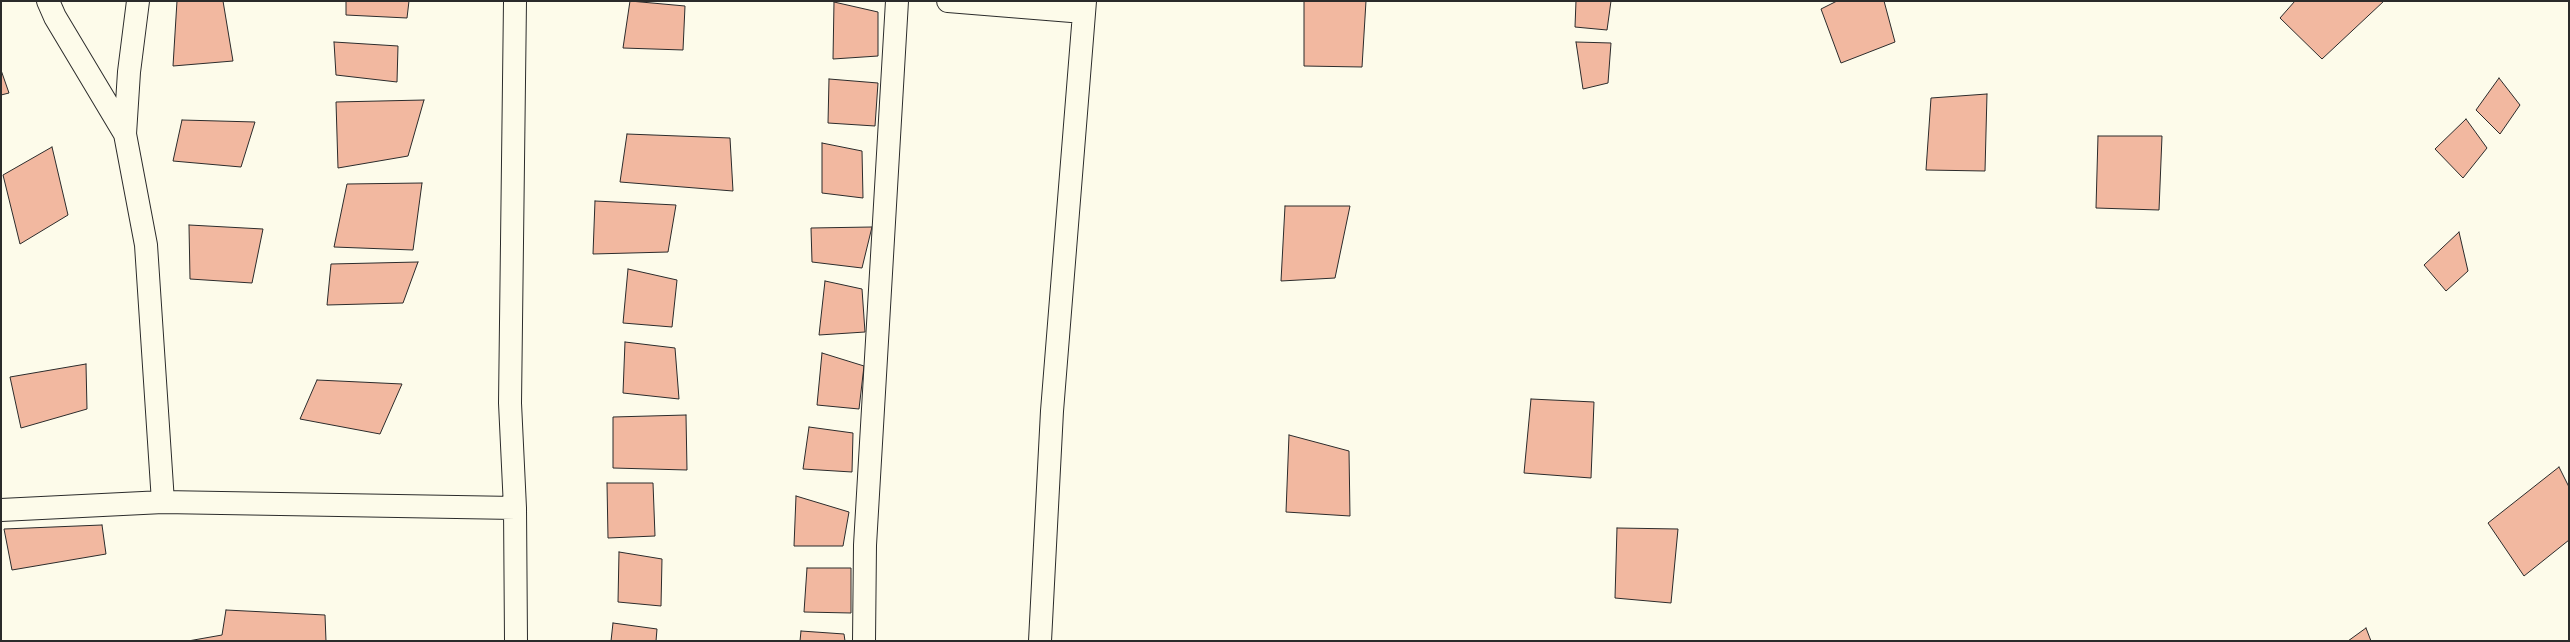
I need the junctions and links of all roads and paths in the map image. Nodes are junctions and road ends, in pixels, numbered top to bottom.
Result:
1 (48, 1) edge
2 (138, 1) edge
3 (515, 1) edge
4 (897, 1) edge
5 (948, 1) edge
6 (1084, 6) edge
7 (125, 134) junction
8 (162, 502) junction
9 (515, 508) junction
10 (1, 510) edge
11 (516, 641) edge
12 (864, 641) edge
13 (1040, 641) edge

1 - 7 street
2 - 7 street
3 - 9 street
4 - 12 street
5 - 6 street
6 - 13 street
7 - 8 street
8 - 9 street
8 - 10 street
9 - 11 street

